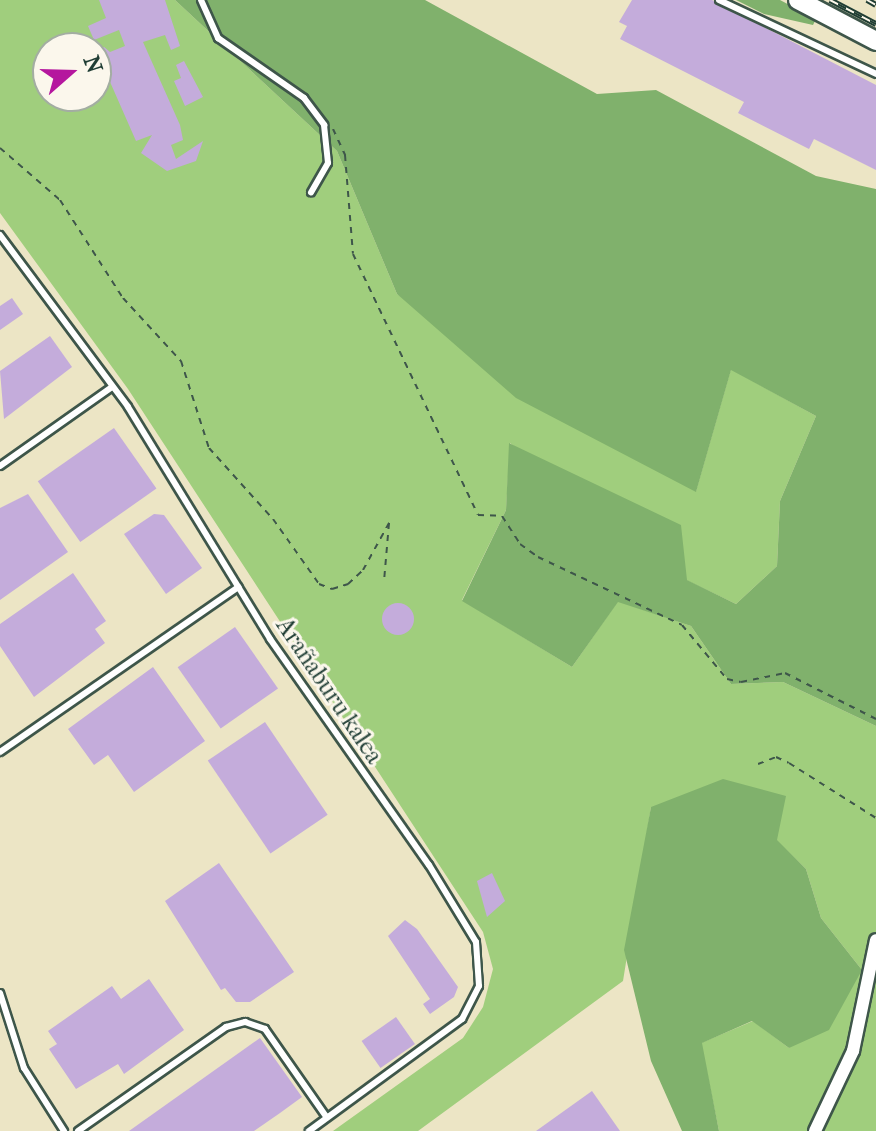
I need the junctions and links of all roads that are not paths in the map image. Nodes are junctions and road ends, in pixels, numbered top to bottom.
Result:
1 (201, 0) edge
2 (719, 0) edge
3 (798, 0) edge
4 (876, 41) edge
5 (876, 74) edge
6 (311, 192) dead end
7 (0, 235) edge
8 (112, 387) junction
9 (0, 466) edge
10 (238, 587) junction
11 (0, 752) edge
12 (876, 940) edge
13 (0, 993) edge
14 (53, 1115) junction
15 (327, 1118) junction
16 (54, 1131) edge
17 (64, 1131) edge
18 (78, 1131) edge
19 (309, 1131) edge
20 (815, 1131) edge

1 - 6 lane
2 - 5 lane
3 - 4 main road
7 - 8 lane, Arañaburu kalea
8 - 9 lane
8 - 10 lane, Arañaburu kalea
10 - 11 lane
10 - 15 lane, Arañaburu kalea
12 - 20 street
13 - 14 lane
14 - 16 lane
14 - 17 lane
15 - 18 lane
15 - 19 lane, Arañaburu kalea

